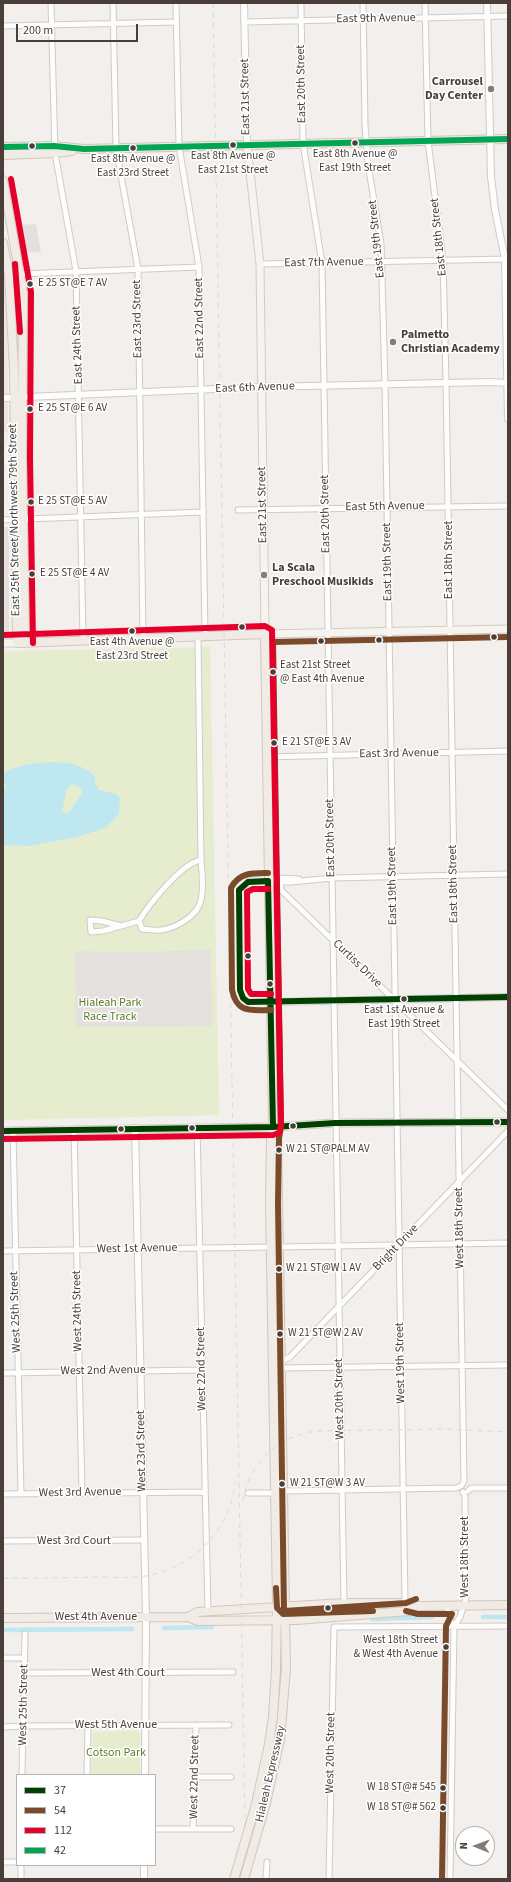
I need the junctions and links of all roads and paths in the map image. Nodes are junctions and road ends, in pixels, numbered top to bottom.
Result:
1 (51, 3) edge
2 (113, 3) edge
3 (176, 3) edge
4 (244, 3) edge
5 (301, 3) edge
6 (363, 3) edge
7 (425, 3) edge
8 (487, 3) edge
9 (488, 16) junction
10 (508, 16) edge
11 (426, 18) junction
12 (363, 19) junction
13 (301, 20) junction
14 (176, 22) junction
15 (244, 22) junction
16 (113, 24) junction
17 (51, 25) junction
18 (3, 26) edge
19 (508, 139) edge
20 (490, 140) junction
21 (428, 141) junction
22 (366, 142) junction
23 (303, 143) junction
24 (247, 144) junction
25 (179, 146) junction
26 (3, 147) edge
27 (116, 148) junction
28 (54, 150) junction
29 (3, 155) edge
30 (3, 180) edge
31 (3, 244) edge
32 (506, 259) edge
33 (443, 260) junction
34 (381, 262) junction
35 (322, 263) junction
36 (260, 264) junction
37 (199, 267) junction
38 (138, 269) junction
39 (76, 272) junction
40 (20, 274) junction
41 (446, 382) junction
42 (508, 383) edge
43 (385, 384) junction
44 (324, 385) junction
45 (262, 387) junction
46 (200, 390) junction
47 (139, 392) junction
48 (79, 394) junction
49 (18, 397) junction
50 (3, 398) edge
51 (508, 419) edge
52 (449, 506) junction
53 (508, 506) edge
54 (387, 507) junction
55 (325, 509) junction
56 (238, 510) dead end
57 (263, 510) junction
58 (203, 512) junction
59 (141, 514) junction
60 (80, 517) junction
61 (3, 520) edge
62 (19, 520) junction
63 (508, 629) edge
64 (450, 630) junction
65 (389, 631) junction
66 (328, 632) junction
67 (265, 634) junction
68 (202, 636) junction
69 (143, 638) junction
70 (83, 640) junction
71 (3, 643) edge
72 (17, 643) junction
73 (25, 643) junction
74 (508, 752) edge
75 (452, 753) junction
76 (391, 754) junction
77 (330, 756) junction
78 (266, 757) junction
79 (201, 860) junction
80 (508, 874) edge
81 (454, 876) junction
82 (332, 878) junction
83 (393, 878) junction
84 (303, 880) junction
85 (249, 881) dead end
86 (268, 881) junction
87 (281, 882) junction
88 (139, 921) junction
89 (121, 926) junction
90 (332, 940) junction
91 (508, 997) edge
92 (456, 998) junction
93 (395, 1000) junction
94 (333, 1001) junction
95 (271, 1002) junction
96 (458, 1060) junction
97 (508, 1110) edge
98 (508, 1117) edge
99 (458, 1121) junction
100 (508, 1122) edge
101 (335, 1123) junction
102 (398, 1123) junction
103 (197, 1127) junction
104 (273, 1127) junction
105 (135, 1128) junction
106 (74, 1129) junction
107 (13, 1130) junction
108 (3, 1131) edge
109 (508, 1131) edge
110 (460, 1181) junction
111 (508, 1243) edge
112 (460, 1244) junction
113 (338, 1245) junction
114 (399, 1245) junction
115 (275, 1247) junction
116 (199, 1248) junction
117 (138, 1249) junction
118 (76, 1250) junction
119 (3, 1251) edge
120 (15, 1251) junction
121 (339, 1306) junction
122 (462, 1365) junction
123 (508, 1365) edge
124 (278, 1366) junction
125 (340, 1367) junction
126 (401, 1367) junction
127 (202, 1370) junction
128 (141, 1371) junction
129 (18, 1372) junction
130 (79, 1372) junction
131 (3, 1373) edge
132 (464, 1488) junction
133 (508, 1488) edge
134 (403, 1489) junction
135 (342, 1490) junction
136 (143, 1492) junction
137 (205, 1492) junction
138 (279, 1492) junction
139 (248, 1493) dead end
140 (3, 1494) edge
141 (21, 1494) junction
142 (82, 1494) junction
143 (144, 1540) junction
144 (3, 1541) edge
145 (405, 1602) junction
146 (344, 1603) junction
147 (508, 1605) edge
148 (281, 1606) junction
149 (419, 1606) junction
150 (447, 1606) junction
151 (464, 1606) junction
152 (208, 1612) junction
153 (146, 1617) junction
154 (188, 1617) junction
155 (3, 1618) edge
156 (276, 1620) junction
157 (286, 1620) junction
158 (454, 1626) junction
159 (508, 1626) edge
160 (25, 1634) dead end
161 (3, 1658) edge
162 (24, 1658) junction
163 (233, 1672) dead end
164 (24, 1673) junction
165 (146, 1673) junction
166 (88, 1725) junction
167 (146, 1725) junction
168 (196, 1725) junction
169 (229, 1725) dead end
170 (23, 1726) junction
171 (3, 1727) edge
172 (22, 1774) edge
173 (87, 1774) edge
174 (145, 1774) edge
175 (194, 1777) junction
176 (231, 1777) dead end
177 (156, 1829) edge
178 (193, 1829) junction
179 (231, 1829) dead end
180 (3, 1862) edge
181 (16, 1862) edge
182 (266, 1862) dead end
183 (21, 1866) edge
184 (144, 1866) edge
185 (21, 1879) edge
186 (144, 1879) edge
187 (234, 1879) edge
188 (244, 1879) edge
189 (266, 1879) edge
190 (329, 1879) edge
191 (450, 1879) edge

1 - 17 street, East 24th Street
2 - 16 street, East 23rd Street
3 - 14 street, East 22nd Street
4 - 15 street, East 21st Street
5 - 13 street, East 20th Street
6 - 12 street, East 19th Street
7 - 11 street, East 18th Street
8 - 9 street
9 - 10 street, East 9th Avenue
9 - 11 street, East 9th Avenue
9 - 20 street
11 - 12 street, East 9th Avenue
11 - 21 street, East 18th Street
12 - 13 street, East 9th Avenue
12 - 22 street, East 19th Street
13 - 15 street, East 9th Avenue
13 - 23 street, East 20th Street
14 - 16 street
14 - 25 street, East 22nd Street
15 - 24 street, East 21st Street
16 - 17 street
16 - 27 street, East 23rd Street
17 - 18 street
17 - 28 street, East 24th Street
19 - 20 main road
20 - 21 main road
20 - 32 street
21 - 22 main road
21 - 33 street, East 18th Street
22 - 23 main road
22 - 34 street, East 19th Street
23 - 24 main road
23 - 35 street, East 20th Street
24 - 25 main road
24 - 36 main road, East 21st Street
25 - 27 main road
25 - 37 street, East 22nd Street
26 - 28 main road
27 - 28 main road
27 - 38 street, East 23rd Street
28 - 29 main road
28 - 39 street, East 24th Street
30 - 40 main road, East 25th Street/Northwest 79th Street
31 - 49 main road
32 - 33 street, East 7th Avenue
32 - 42 street
33 - 34 street, East 7th Avenue
33 - 41 street, East 18th Street
34 - 35 street, East 7th Avenue
34 - 43 street, East 19th Street
35 - 36 street, East 7th Avenue
35 - 44 street, East 20th Street
36 - 45 main road, East 21st Street
37 - 38 street
37 - 46 street, East 22nd Street
38 - 39 street
38 - 47 street, East 23rd Street
39 - 40 street
39 - 48 street, East 24th Street
40 - 49 main road, East 25th Street/Northwest 79th Street
41 - 42 street, East 6th Avenue
41 - 43 street, East 6th Avenue
41 - 52 street, East 18th Street
42 - 51 street
43 - 44 street, East 6th Avenue
43 - 54 street, East 19th Street
44 - 45 street, East 6th Avenue
44 - 55 street, East 20th Street
45 - 46 street, East 6th Avenue
45 - 57 main road, East 21st Street
46 - 47 street, East 6th Avenue
46 - 58 street, East 22nd Street
47 - 48 street, East 6th Avenue
47 - 59 street, East 23rd Street
48 - 49 street, East 6th Avenue
48 - 60 street, East 24th Street
49 - 50 street, East 6th Avenue
49 - 62 main road, East 25th Street/Northwest 79th Street
52 - 53 street, East 5th Avenue
52 - 54 street, East 5th Avenue
52 - 64 street, East 18th Street
54 - 55 street, East 5th Avenue
54 - 65 street, East 19th Street
55 - 57 street, East 5th Avenue
55 - 66 street, East 20th Street
56 - 57 street, East 5th Avenue
57 - 67 main road, East 21st Street
58 - 59 street
58 - 68 street, East 22nd Street
59 - 60 street
59 - 69 street, East 23rd Street
60 - 62 street
60 - 70 street, East 24th Street
61 - 62 street
62 - 72 main road, East 25th Street/Northwest 79th Street
62 - 73 main road, East 25th Street/Northwest 79th Street
63 - 64 main road
64 - 65 main road
64 - 75 street, East 18th Street
65 - 66 main road
65 - 76 street, East 19th Street
66 - 67 main road
66 - 77 street, East 20th Street
67 - 68 main road
67 - 78 main road, East 21st Street
68 - 69 main road
68 - 79 street, East 22nd Street
69 - 70 main road
70 - 73 main road
71 - 72 main road
72 - 73 main road
74 - 75 street, East 3rd Avenue
75 - 76 street, East 3rd Avenue
75 - 81 street, East 18th Street
76 - 77 street, East 3rd Avenue
76 - 83 street, East 19th Street
77 - 78 street, East 3rd Avenue
77 - 82 street, East 20th Street
78 - 86 main road, East 21st Street
79 - 88 street
79 - 88 street, East 22nd Street
80 - 81 street
81 - 83 street
81 - 92 street, East 18th Street
82 - 83 street
82 - 84 street
82 - 90 street, East 20th Street
83 - 93 street, East 19th Street
84 - 86 street
84 - 87 street
85 - 86 street
86 - 87 street
86 - 95 main road, East 21st Street
87 - 90 street, Curtiss Drive
88 - 89 street
89 - 89 street
90 - 93 street, Curtiss Drive
90 - 94 street, East 20th Street
91 - 92 street
92 - 93 street
92 - 96 street, East 18th Street
93 - 94 street
93 - 96 street, Curtiss Drive
93 - 102 street, East 19th Street
94 - 95 street
94 - 101 street, East 20th Street
95 - 104 main road, East 21st Street
96 - 97 street, Curtiss Drive
96 - 99 street, East 18th Street
98 - 99 main road
99 - 100 main road
99 - 102 main road
99 - 110 street, West 18th Street
101 - 102 main road
101 - 104 main road
101 - 113 street, West 20th Street
102 - 114 street, West 19th Street
103 - 104 main road
103 - 105 main road
103 - 116 street, West 22nd Street
104 - 115 main road, East 21st Street
105 - 106 main road
105 - 117 street, West 23rd Street
106 - 107 main road
106 - 118 street, West 24th Street
107 - 108 main road
107 - 120 street, West 25th Street
109 - 110 street, Bright Drive
110 - 112 street, West 18th Street
110 - 114 street, Bright Drive
111 - 112 street, West 1st Avenue
112 - 114 street, West 1st Avenue
112 - 122 street, West 18th Street
113 - 114 street, West 1st Avenue
113 - 115 street, West 1st Avenue
113 - 121 street, West 20th Street
114 - 121 street, Bright Drive
114 - 126 street, West 19th Street
115 - 116 street, West 1st Avenue
115 - 124 main road, East 21st Street
116 - 117 street, West 1st Avenue
116 - 127 street, West 22nd Street
117 - 118 street, West 1st Avenue
117 - 128 street, West 23rd Street
118 - 120 street, West 1st Avenue
118 - 130 street, West 24th Street
119 - 120 street, West 1st Avenue
120 - 129 street, West 25th Street
121 - 124 street, Bright Drive
121 - 125 street, West 20th Street
122 - 123 street
122 - 126 street
122 - 132 street, West 18th Street
124 - 125 street
124 - 138 main road, East 21st Street
125 - 126 street
125 - 135 street, West 20th Street
126 - 134 street, West 19th Street
127 - 128 street, West 2nd Avenue
127 - 137 street, West 22nd Street
128 - 130 street, West 2nd Avenue
128 - 136 street, West 23rd Street
129 - 130 street, West 2nd Avenue
129 - 131 street, West 2nd Avenue
129 - 141 street, West 25th Street
130 - 142 street, West 24th Street
132 - 133 street
132 - 134 street
132 - 151 street, West 18th Street
134 - 135 street
134 - 145 street, West 19th Street
135 - 138 street
135 - 146 street, West 20th Street
136 - 137 street, West 3rd Avenue
136 - 142 street, West 3rd Avenue
136 - 143 street, West 23rd Street
137 - 152 street, West 22nd Street
138 - 139 street
138 - 148 main road, East 21st Street
140 - 141 street, West 3rd Avenue
141 - 142 street, West 3rd Avenue
143 - 144 street, West 3rd Court
143 - 153 street, West 23rd Street
145 - 146 main road, West 4th Avenue
145 - 149 main road, West 4th Avenue
146 - 148 main road, West 4th Avenue
147 - 151 main road, West 4th Avenue
148 - 152 main road, West 4th Avenue
148 - 156 main road, Hialeah Expressway
148 - 157 main road, Hialeah Expressway
149 - 150 main road, West 4th Avenue
149 - 157 main road, West 4th Avenue
150 - 151 main road, West 4th Avenue
150 - 158 street
151 - 158 street, West 18th Street
152 - 154 main road, West 4th Avenue
153 - 154 main road, West 4th Avenue
153 - 155 main road, West 4th Avenue
153 - 165 street, West 23rd Street
154 - 156 main road, West 4th Avenue
156 - 157 main road, West 4th Avenue
156 - 187 main road, Hialeah Expressway, bridge
157 - 188 main road, Hialeah Expressway, bridge
158 - 159 street
158 - 190 street, West 20th Street
158 - 191 street, West 18th Street
160 - 162 street, West 25th Street
161 - 162 street
162 - 164 street, West 25th Street
163 - 165 street, West 4th Court
164 - 165 street, West 4th Court
164 - 170 street, West 25th Street
165 - 167 street, West 23rd Street
166 - 167 street, West 5th Avenue
166 - 170 street, West 5th Avenue
166 - 173 street
167 - 168 street, West 5th Avenue
167 - 174 street, West 23rd Street
168 - 169 street, West 5th Avenue
168 - 175 street, West 22nd Street
170 - 171 street, West 5th Avenue
170 - 172 street, West 25th Street
175 - 176 street
175 - 178 street, West 22nd Street
177 - 178 street
178 - 179 street
180 - 181 street
182 - 189 street
183 - 185 street
184 - 186 street

